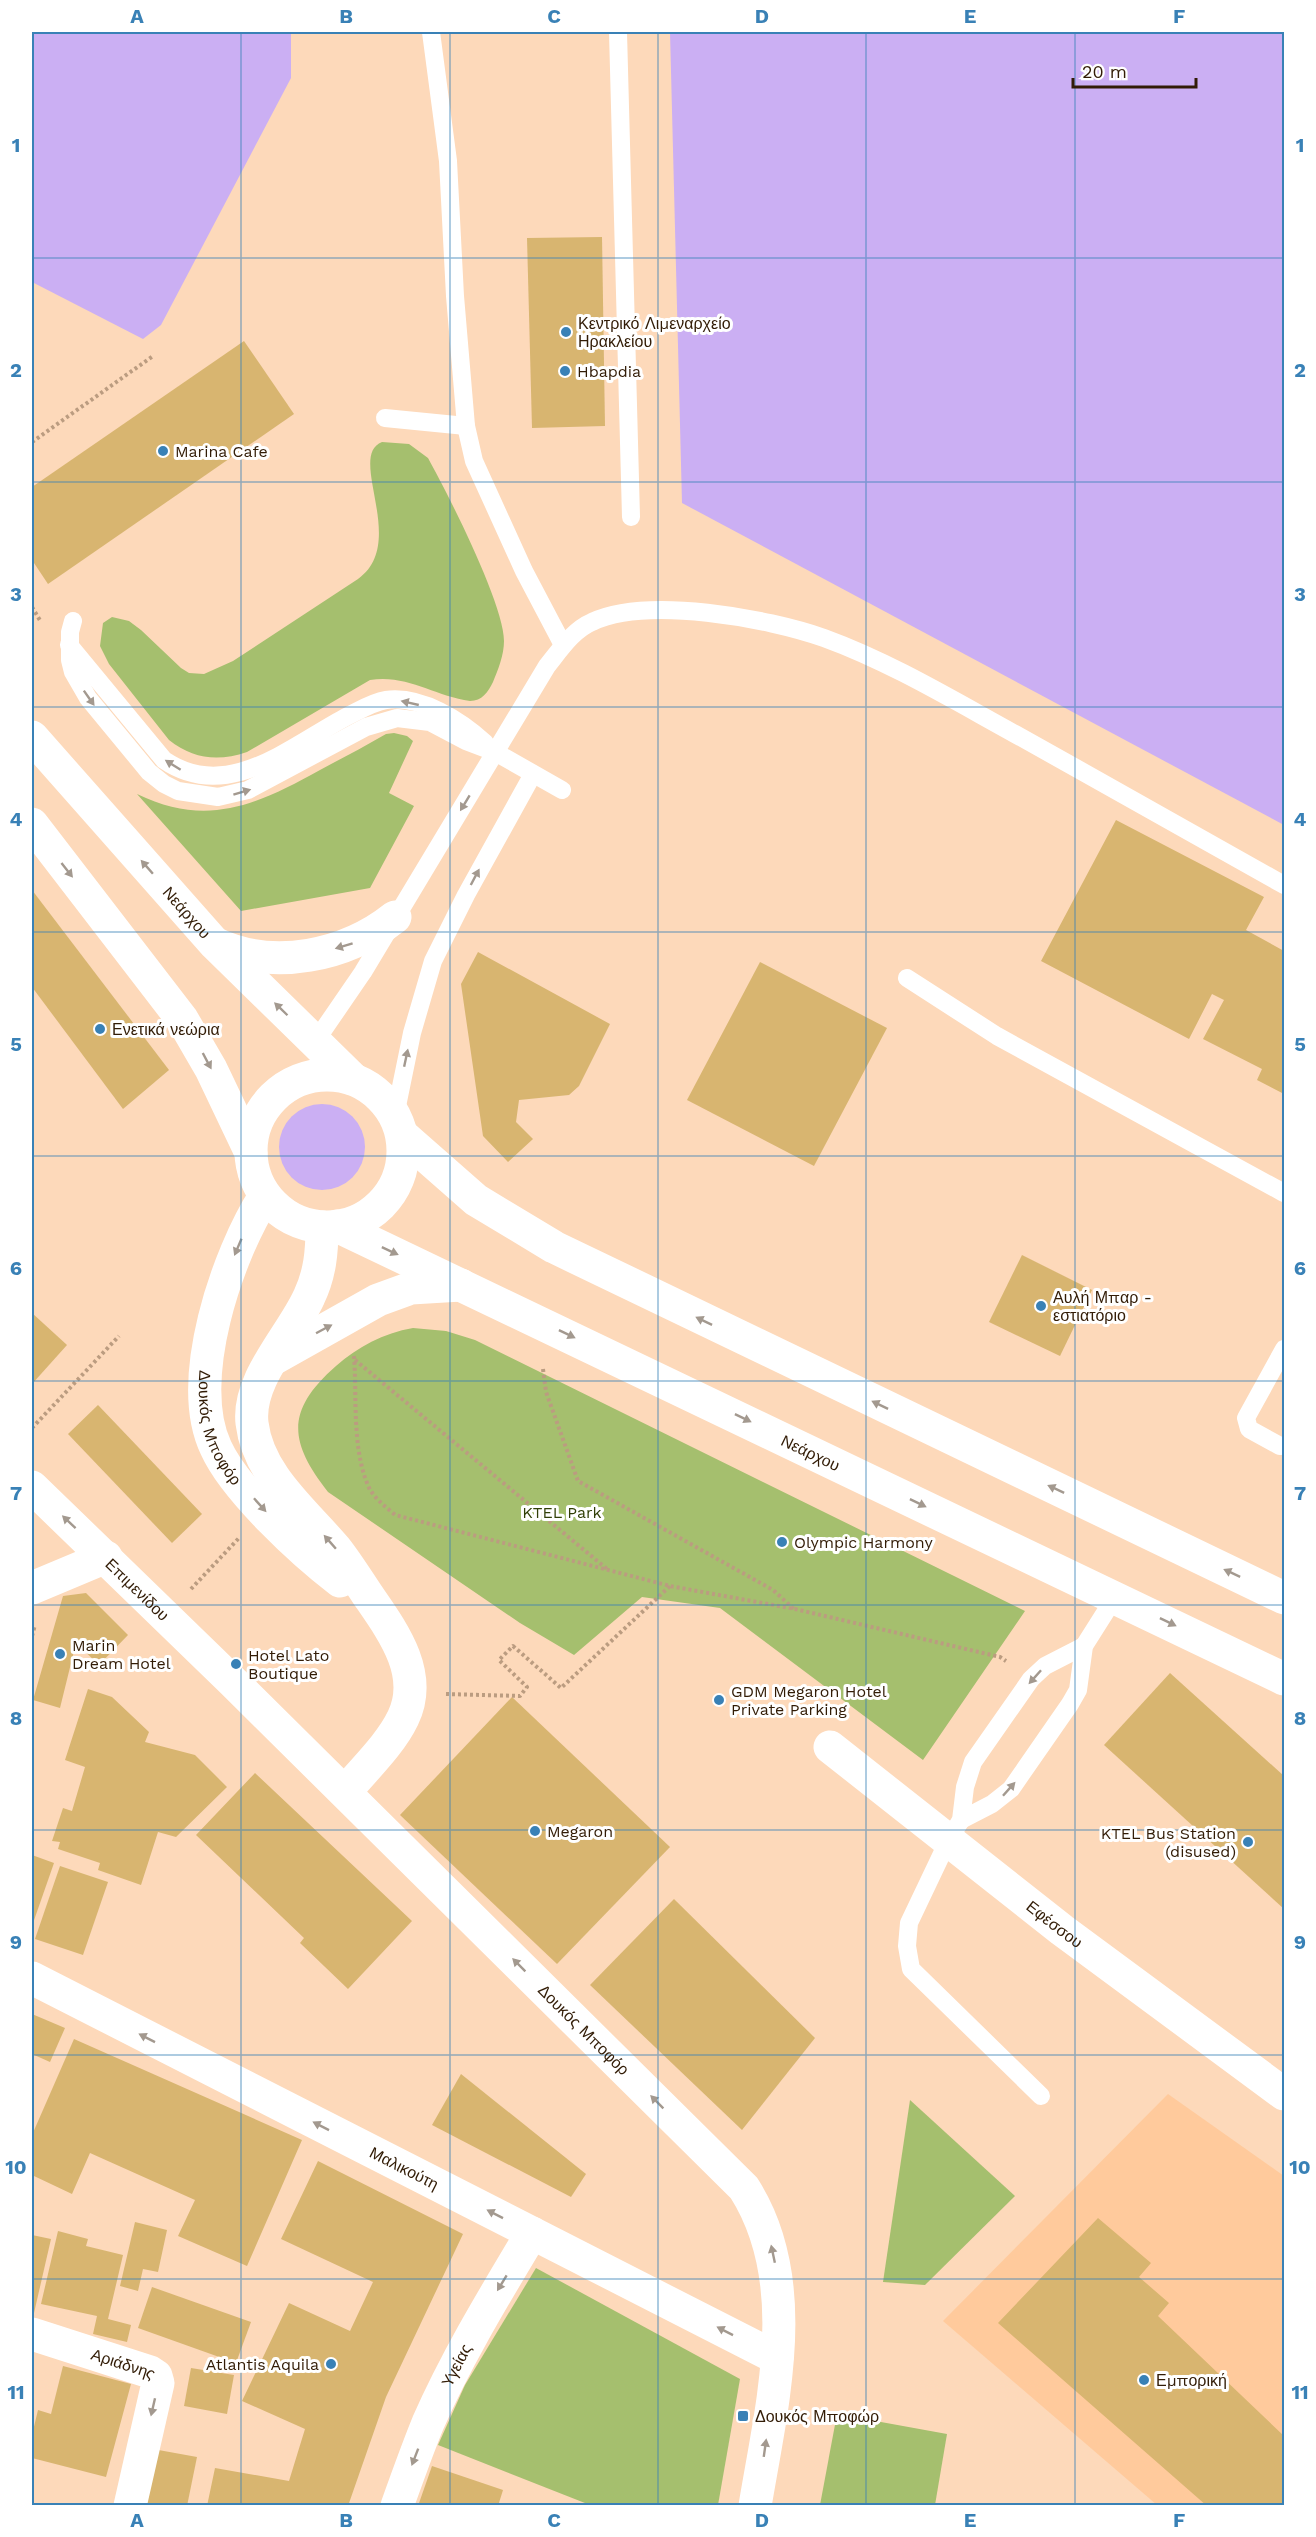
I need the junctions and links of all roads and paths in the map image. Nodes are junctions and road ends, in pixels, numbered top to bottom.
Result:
1 (431, 32) edge
2 (618, 32) edge
3 (153, 356) dead end
4 (386, 418) dead end
5 (466, 426) junction
6 (32, 442) edge
7 (632, 517) dead end
8 (73, 621) dead end
9 (563, 645) junction
10 (32, 737) edge
11 (495, 752) junction
12 (533, 774) junction
13 (562, 790) dead end
14 (32, 824) edge
15 (1284, 885) edge
16 (395, 917) junction
17 (215, 944) junction
18 (907, 978) dead end
19 (315, 1042) junction
20 (353, 1079) junction
21 (400, 1132) junction
22 (251, 1153) junction
23 (1284, 1193) edge
24 (265, 1196) junction
25 (330, 1227) junction
26 (463, 1285) junction
27 (119, 1336) dead end
28 (1284, 1349) edge
29 (273, 1359) junction
30 (543, 1369) dead end
31 (32, 1428) edge
32 (1280, 1446) dead end
33 (32, 1487) edge
34 (265, 1511) junction
35 (106, 1557) junction
36 (610, 1572) junction
37 (197, 1581) dead end
38 (670, 1586) junction
39 (32, 1588) edge
40 (1115, 1596) junction
41 (1284, 1598) edge
42 (376, 1607) junction
43 (795, 1609) junction
44 (1084, 1646) junction
45 (1284, 1678) edge
46 (1031, 1679) junction
47 (409, 1694) junction
48 (830, 1747) dead end
49 (345, 1792) junction
50 (954, 1830) junction
51 (32, 1978) edge
52 (1283, 2091) edge
53 (1041, 2096) dead end
54 (532, 2233) junction
55 (32, 2334) edge
56 (777, 2358) junction
57 (129, 2505) edge
58 (397, 2505) edge
59 (755, 2505) edge

1 - 5 lane
2 - 7 lane
3 - 6 path
4 - 5 lane
5 - 9 lane
8 - 11 lane
9 - 11 lane
9 - 15 lane
17 -> 10 street, Νεάρχου
11 - 12 lane
11 -> 16 lane
12 - 13 lane
21 -> 12 lane
14 -> 22 street
16 -> 17 street
16 - 19 lane
19 -> 17 street, Νεάρχου
18 - 23 lane
19 - 20 street, Νεάρχου
20 - 21 street
20 - 22 street
21 - 25 street
41 -> 21 street
22 - 24 street
24 - 25 street
24 -> 34 street, Δουκός Μποφόρ
25 -> 26 street, Νεάρχου
25 - 29 street, Δουκός Μποφόρ
29 -> 26 street
26 -> 40 street, Νεάρχου
27 - 31 path
28 - 32 lane
42 -> 29 street, Δουκός Μποφόρ
30 - 43 path
35 -> 33 street, Επιμενίδου
34 - 37 path
34 - 42 street, Δουκός Μποφόρ
35 - 39 street
35 - 49 street, Επιμενίδου
36 - 36 path
36 - 38 path
38 - 43 path
38 - 47 path
40 - 44 lane
40 -> 45 street, Νεάρχου
42 - 47 street, Δουκός Μποφόρ
43 - 46 path
44 -> 46 lane
50 -> 44 lane
46 - 50 lane
47 - 49 street, Δουκός Μποφόρ
48 - 50 street, Εφέσσου
56 -> 49 street, Δουκός Μποφόρ
50 - 52 street, Εφέσσου
50 - 53 lane
54 -> 51 street, Μαλικούτη
56 -> 54 street, Μαλικούτη
54 -> 58 street, Υγείας
55 -> 57 street, Αριάδνης
59 -> 56 street, Δουκός Μποφόρ

